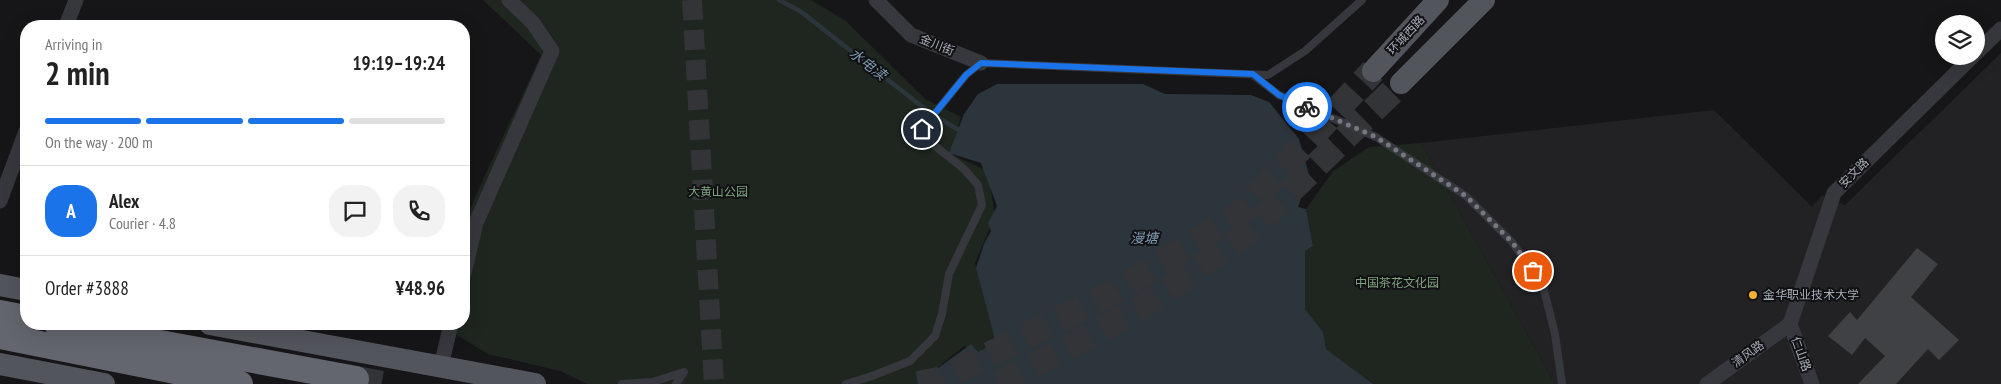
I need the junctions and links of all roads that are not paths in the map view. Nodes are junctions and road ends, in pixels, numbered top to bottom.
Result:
1 (76, 0) edge
2 (510, 0) edge
3 (876, 0) edge
4 (1362, 0) edge
5 (1438, 0) edge
6 (1484, 0) edge
7 (68, 20) edge
8 (2001, 29) edge
9 (1985, 44) edge
10 (981, 63) junction
11 (1964, 65) edge
12 (1373, 70) tunnel mouth
13 (1253, 74) junction
14 (1401, 83) tunnel mouth
15 (20, 147) edge
16 (0, 201) edge
17 (470, 248) edge
18 (0, 285) edge
19 (20, 289) edge
20 (0, 313) edge
21 (20, 317) edge
22 (1790, 324) junction
23 (90, 330) edge
24 (243, 330) edge
25 (449, 330) edge
26 (0, 336) edge
27 (0, 364) edge
28 (440, 366) junction
29 (356, 379) dead end
30 (104, 384) edge
31 (240, 384) edge
32 (535, 384) edge
33 (622, 384) edge
34 (676, 384) edge
35 (846, 384) edge
36 (1562, 384) edge
37 (1707, 384) edge
38 (1812, 384) edge

1 - 7 street
2 - 17 street
3 - 10 street, 金川街
4 - 13 lane
5 - 12 main road, 环城西路
6 - 14 main road
8 - 9 street
10 - 13 lane
10 - 35 lane
11 - 22 street, 安文路
13 - 36 lane
15 - 16 street
18 - 19 main road
20 - 21 highway
22 - 37 street, 清风路
22 - 38 street, 仁山路
23 - 29 highway
24 - 28 main road
25 - 28 street
26 - 31 highway
27 - 30 main road
28 - 32 main road
33 - 34 lane

